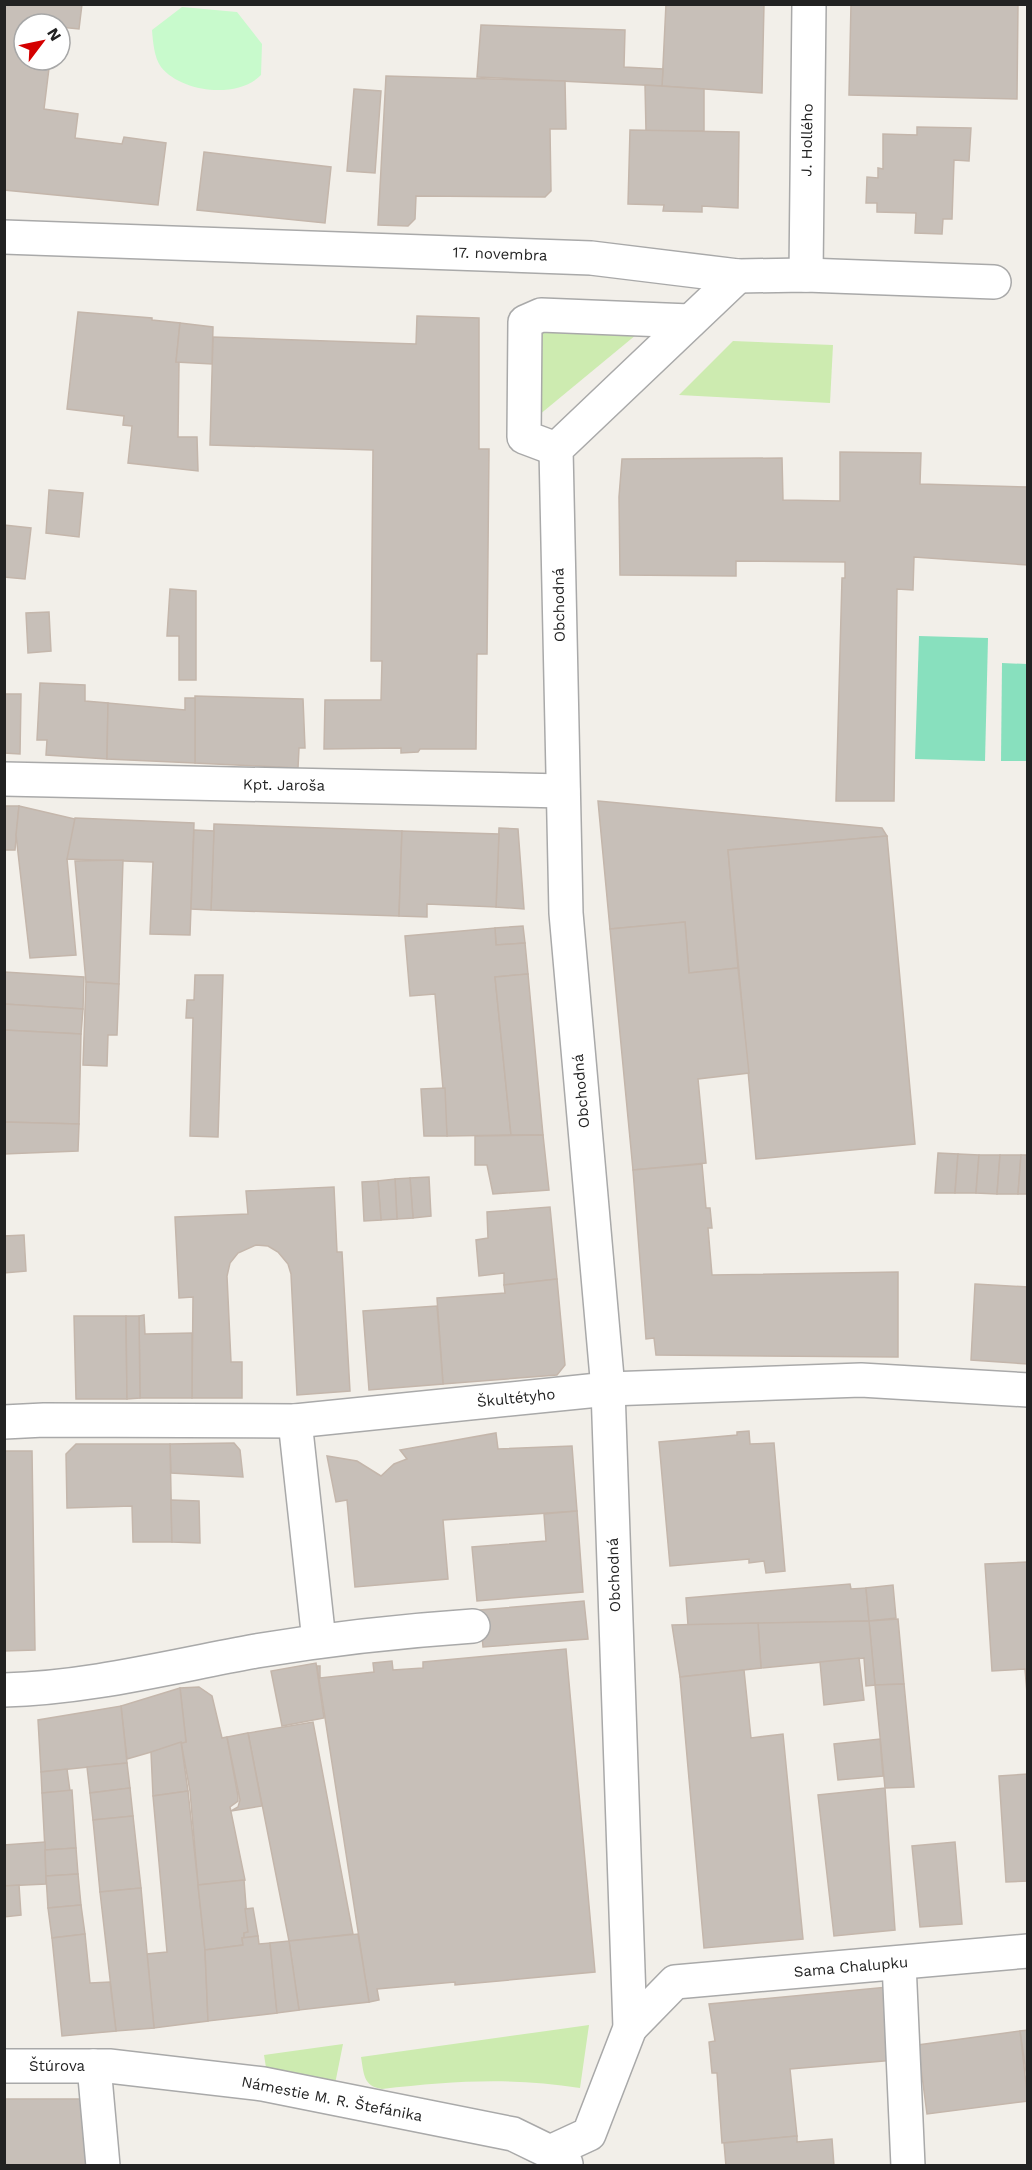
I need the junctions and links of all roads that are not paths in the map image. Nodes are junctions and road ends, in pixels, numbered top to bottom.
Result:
1 (809, 4) edge
2 (4, 237) edge
3 (806, 275) junction
4 (738, 276) junction
5 (994, 282) dead end
6 (690, 321) junction
7 (556, 449) junction
8 (4, 779) edge
9 (563, 791) junction
10 (608, 1389) junction
11 (1028, 1390) edge
12 (295, 1421) junction
13 (4, 1422) edge
14 (473, 1626) dead end
15 (319, 1641) junction
16 (4, 1690) edge
17 (1028, 1951) edge
18 (899, 1964) junction
19 (627, 1983) joint
20 (630, 2028) junction
21 (4, 2066) edge
22 (101, 2066) junction
23 (559, 2159) edge
24 (103, 2166) edge
25 (908, 2166) edge

1 - 3 street, J. Hollého
2 - 4 street, 17. novembra
3 - 4 street, 17. novembra
3 - 5 street, 17. novembra
4 - 6 street
6 - 7 street
6 - 7 street
7 - 9 street, Obchodná
8 - 9 street, Kpt. Jaroša
9 - 10 street, Obchodná
10 - 11 street, Škultétyho
10 - 12 street, Škultétyho
10 - 19 street, Obchodná
12 - 13 street, Škultétyho
12 - 15 street
14 - 15 street
15 - 16 street
17 - 18 street, Sama Chalupku
18 - 20 street, Sama Chalupku
18 - 25 street
19 - 20 street, Námestie M. R. Štefánika
20 - 23 street, Námestie M. R. Štefánika
21 - 22 street, Štúrova
22 - 23 street, Námestie M. R. Štefánika
22 - 24 street

